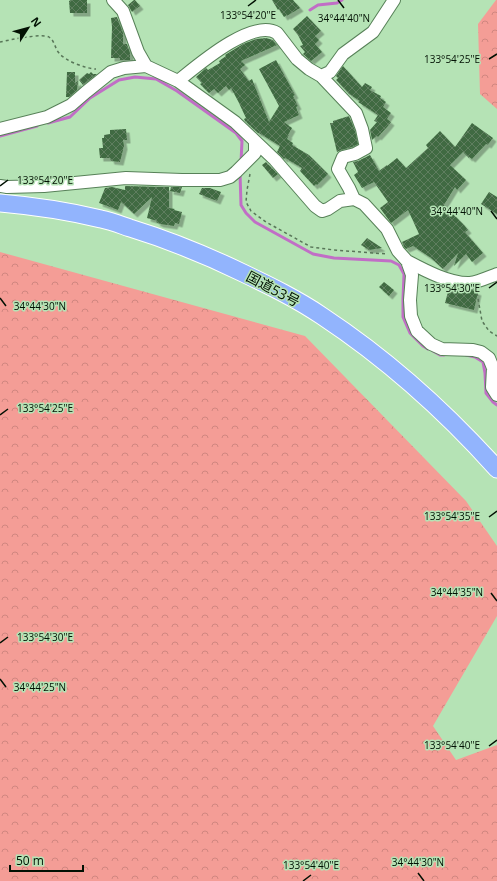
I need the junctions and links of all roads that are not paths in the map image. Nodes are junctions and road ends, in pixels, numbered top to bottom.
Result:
1 (113, 0) edge
2 (394, 0) edge
3 (146, 66) junction
4 (321, 76) junction
5 (178, 81) junction
6 (0, 129) edge
7 (255, 141) junction
8 (0, 186) edge
9 (354, 199) junction
10 (0, 203) edge
11 (407, 261) junction
12 (497, 274) edge
13 (497, 395) edge
14 (497, 469) edge

1 - 3 street
2 - 4 street
3 - 5 street
3 - 6 street
4 - 5 street
4 - 9 street
5 - 7 street
7 - 8 street
7 - 9 street
9 - 11 street
10 - 14 highway, 国道53号
11 - 12 street
11 - 13 street

